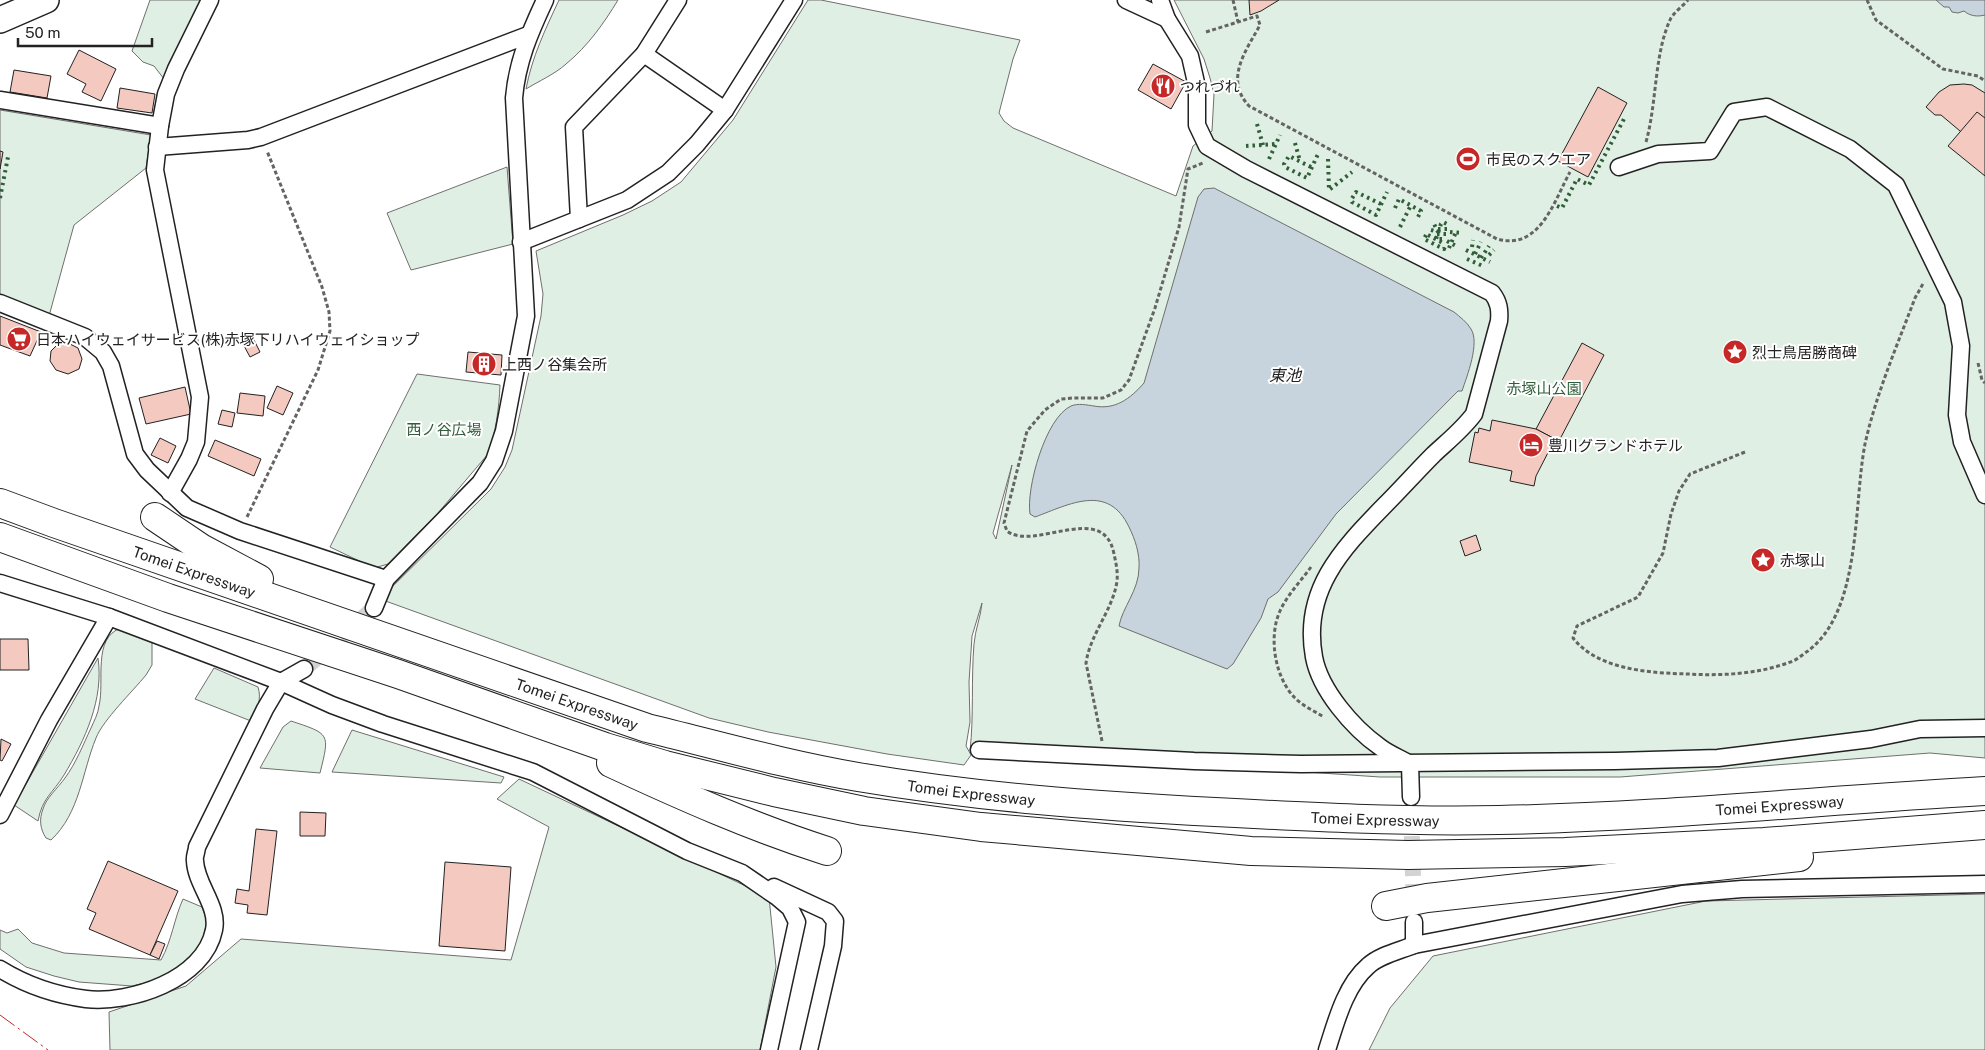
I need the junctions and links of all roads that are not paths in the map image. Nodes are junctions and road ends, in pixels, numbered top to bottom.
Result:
1 (46, 0) edge
2 (210, 0) edge
3 (545, 0) edge
4 (678, 0) edge
5 (794, 0) edge
6 (1126, 0) edge
7 (1160, 0) edge
8 (1167, 19) junction
9 (0, 20) edge
10 (528, 35) junction
11 (644, 54) junction
12 (0, 100) edge
13 (725, 110) junction
14 (160, 126) junction
15 (157, 147) junction
16 (1619, 167) dead end
17 (579, 219) junction
18 (521, 242) junction
19 (0, 303) edge
20 (170, 492) junction
21 (1985, 495) edge
22 (0, 503) edge
23 (155, 517) dead end
24 (0, 537) edge
25 (386, 579) junction
26 (0, 583) edge
27 (374, 608) tunnel mouth
28 (109, 617) junction
29 (336, 620) junction
30 (304, 669) tunnel mouth
31 (281, 682) junction
32 (492, 707) junction
33 (1985, 728) edge
34 (979, 750) dead end
35 (1410, 764) junction
36 (1985, 791) edge
37 (1411, 797) tunnel mouth
38 (0, 814) edge
39 (1980, 825) edge
40 (827, 851) dead end
41 (742, 873) junction
42 (1985, 884) edge
43 (1386, 906) dead end
44 (1414, 922) tunnel mouth
45 (1414, 945) junction
46 (0, 969) edge
47 (769, 1050) edge
48 (810, 1050) edge
49 (1327, 1050) edge

1 - 9 main road
2 - 14 street
3 - 10 street
4 - 11 street
5 - 13 street
6 - 8 street
7 - 8 street
8 - 35 street
10 - 15 street
10 - 18 street
11 - 13 street
11 - 17 street
12 - 14 street
13 - 17 street
14 - 15 street
15 - 20 street
16 - 21 street
17 - 18 street
18 - 25 street
19 - 20 street
20 - 25 street
22 - 29 highway, Tomei Expressway
23 - 29 highway
24 - 32 highway, Tomei Expressway
25 - 27 street
26 - 28 street
28 - 31 street
28 - 38 street
29 - 36 highway, Tomei Expressway
30 - 31 street
31 - 41 street
31 - 46 street
32 - 39 highway, Tomei Expressway
32 - 40 highway
33 - 35 street
34 - 35 street
35 - 37 street
39 - 43 highway
41 - 47 street
41 - 48 street
42 - 45 street
44 - 45 street
45 - 49 street

